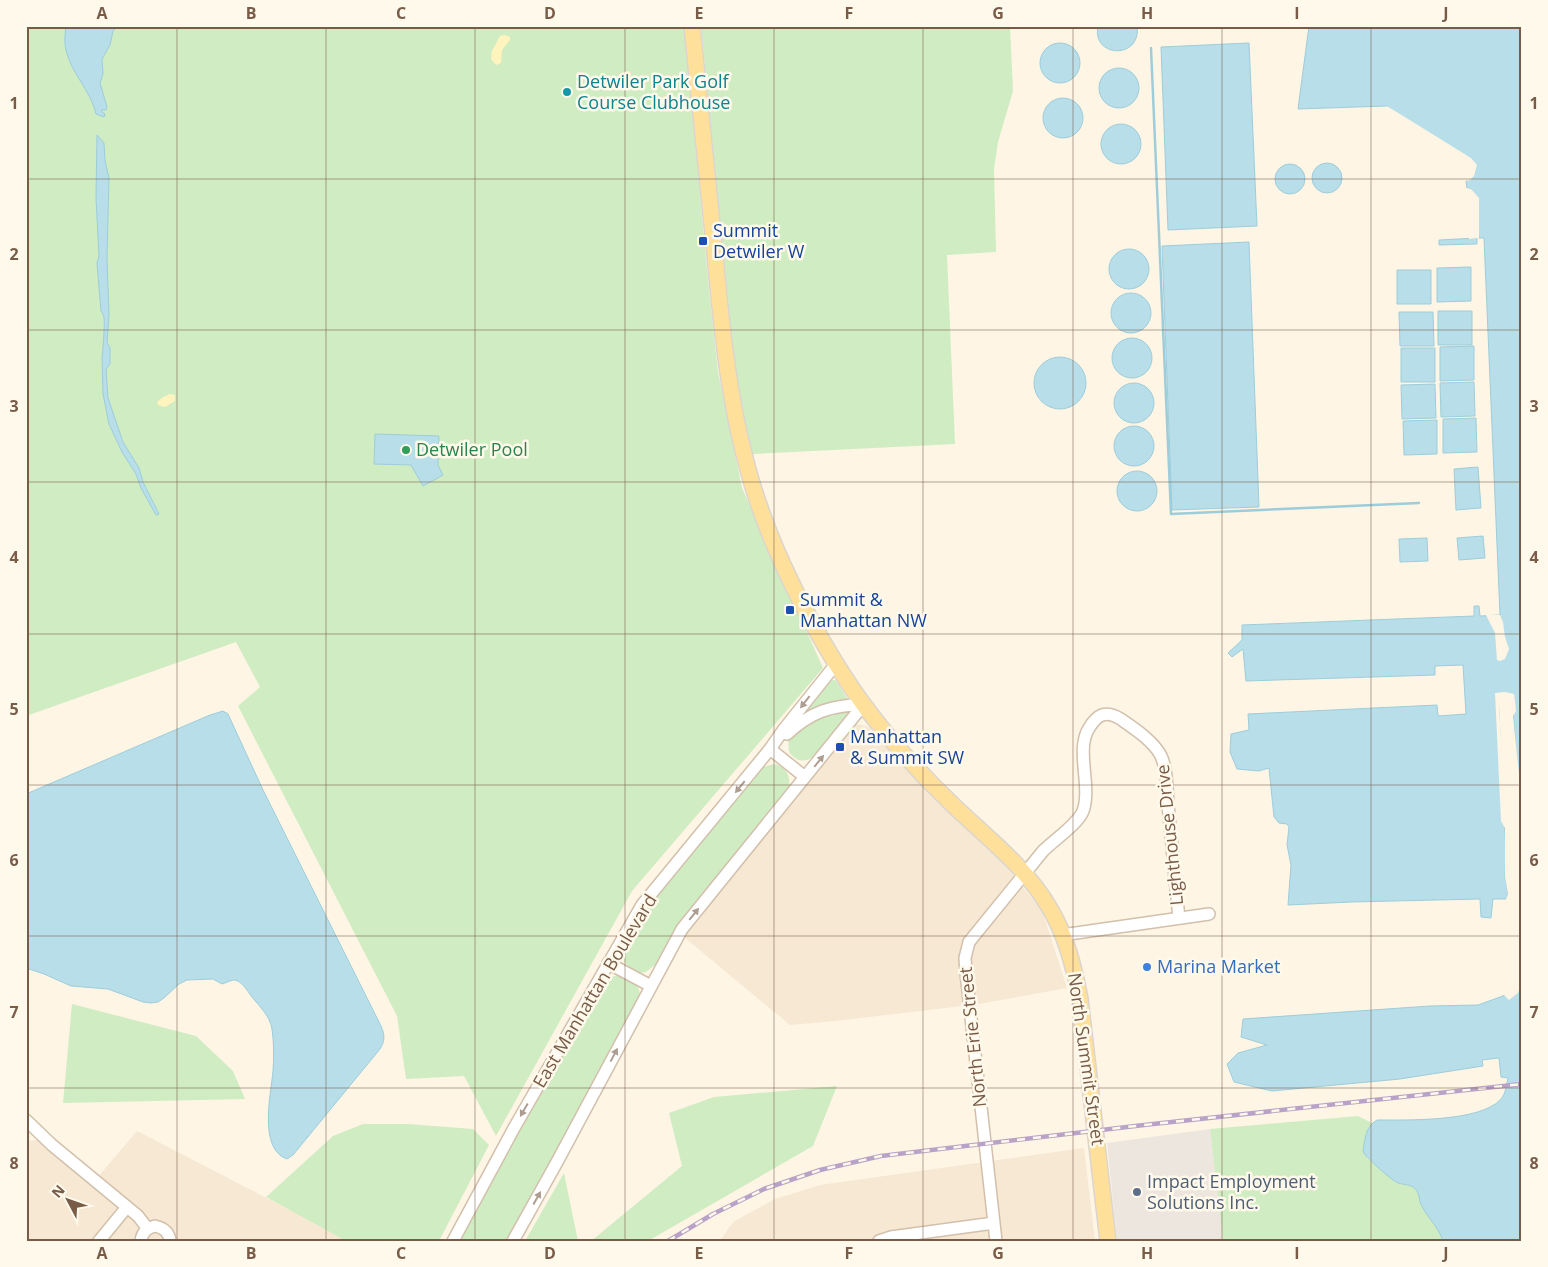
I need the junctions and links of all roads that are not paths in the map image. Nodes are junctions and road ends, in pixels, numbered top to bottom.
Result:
1 (692, 26) edge
2 (836, 664) junction
3 (864, 704) junction
4 (1113, 715) joint
5 (770, 749) junction
6 (805, 778) junction
7 (1025, 874) junction
8 (1209, 914) dead end
9 (1179, 918) junction
10 (1062, 935) junction
11 (608, 963) junction
12 (651, 986) junction
13 (26, 1120) edge
14 (127, 1207) junction
15 (994, 1223) junction
16 (148, 1229) junction
17 (892, 1239) edge
18 (99, 1241) edge
19 (141, 1241) edge
20 (170, 1241) edge
21 (453, 1241) edge
22 (513, 1241) edge
23 (879, 1241) edge
24 (996, 1241) edge
25 (1108, 1241) edge

1 - 2 main road, North Summit Street
2 - 3 main road, North Summit Street
2 -> 5 street, East Manhattan Boulevard
3 - 5 street
6 -> 3 street
3 - 7 main road, North Summit Street
4 - 7 street, North Erie Street
4 - 9 street, Lighthouse Drive
5 - 6 street
5 -> 11 street, East Manhattan Boulevard
12 -> 6 street
7 - 10 main road, North Summit Street
7 - 15 street, North Erie Street
8 - 9 street
9 - 10 street
10 - 25 main road, North Summit Street
11 - 12 street
11 -> 21 street, East Manhattan Boulevard
22 -> 12 street
13 - 14 street
14 - 16 street
14 - 18 street
15 - 17 street
15 - 24 street, North Erie Street
16 - 19 street
16 - 20 street
17 - 23 street

